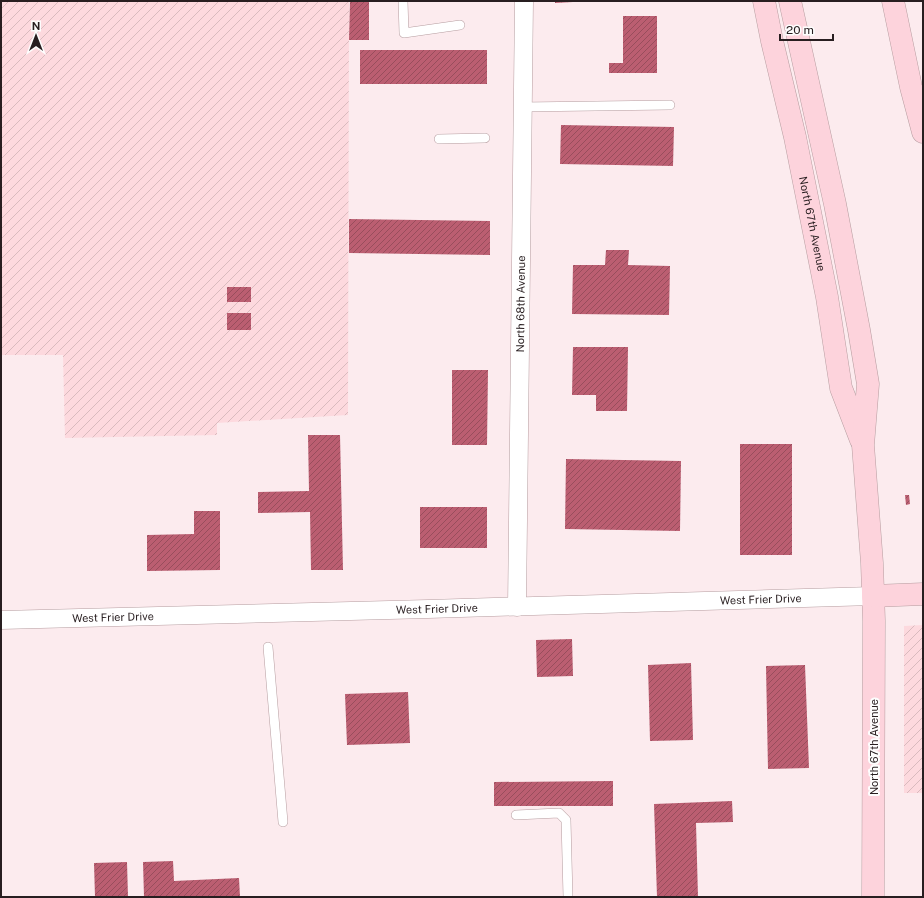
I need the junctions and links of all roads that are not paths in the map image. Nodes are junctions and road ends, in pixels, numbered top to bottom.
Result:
1 (403, 1) edge
2 (524, 1) edge
3 (764, 1) edge
4 (790, 1) edge
5 (893, 1) edge
6 (460, 25) dead end
7 (670, 105) dead end
8 (522, 107) junction
9 (923, 132) edge
10 (485, 138) dead end
11 (439, 139) dead end
12 (863, 445) junction
13 (923, 594) edge
14 (873, 596) junction
15 (517, 607) junction
16 (1, 620) edge
17 (268, 647) dead end
18 (516, 815) dead end
19 (283, 822) dead end
20 (568, 897) edge
21 (873, 897) edge

1 - 6 lane
2 - 8 street, North 68th Avenue
3 - 12 main road, North 67th Avenue
4 - 12 main road, North 67th Avenue
5 - 9 main road
7 - 8 lane
8 - 15 street, North 68th Avenue
10 - 11 lane
12 - 14 main road, North 67th Avenue
13 - 14 main road
14 - 15 street, West Frier Drive
14 - 21 main road, North 67th Avenue
15 - 16 street, West Frier Drive
17 - 19 lane
18 - 20 lane

